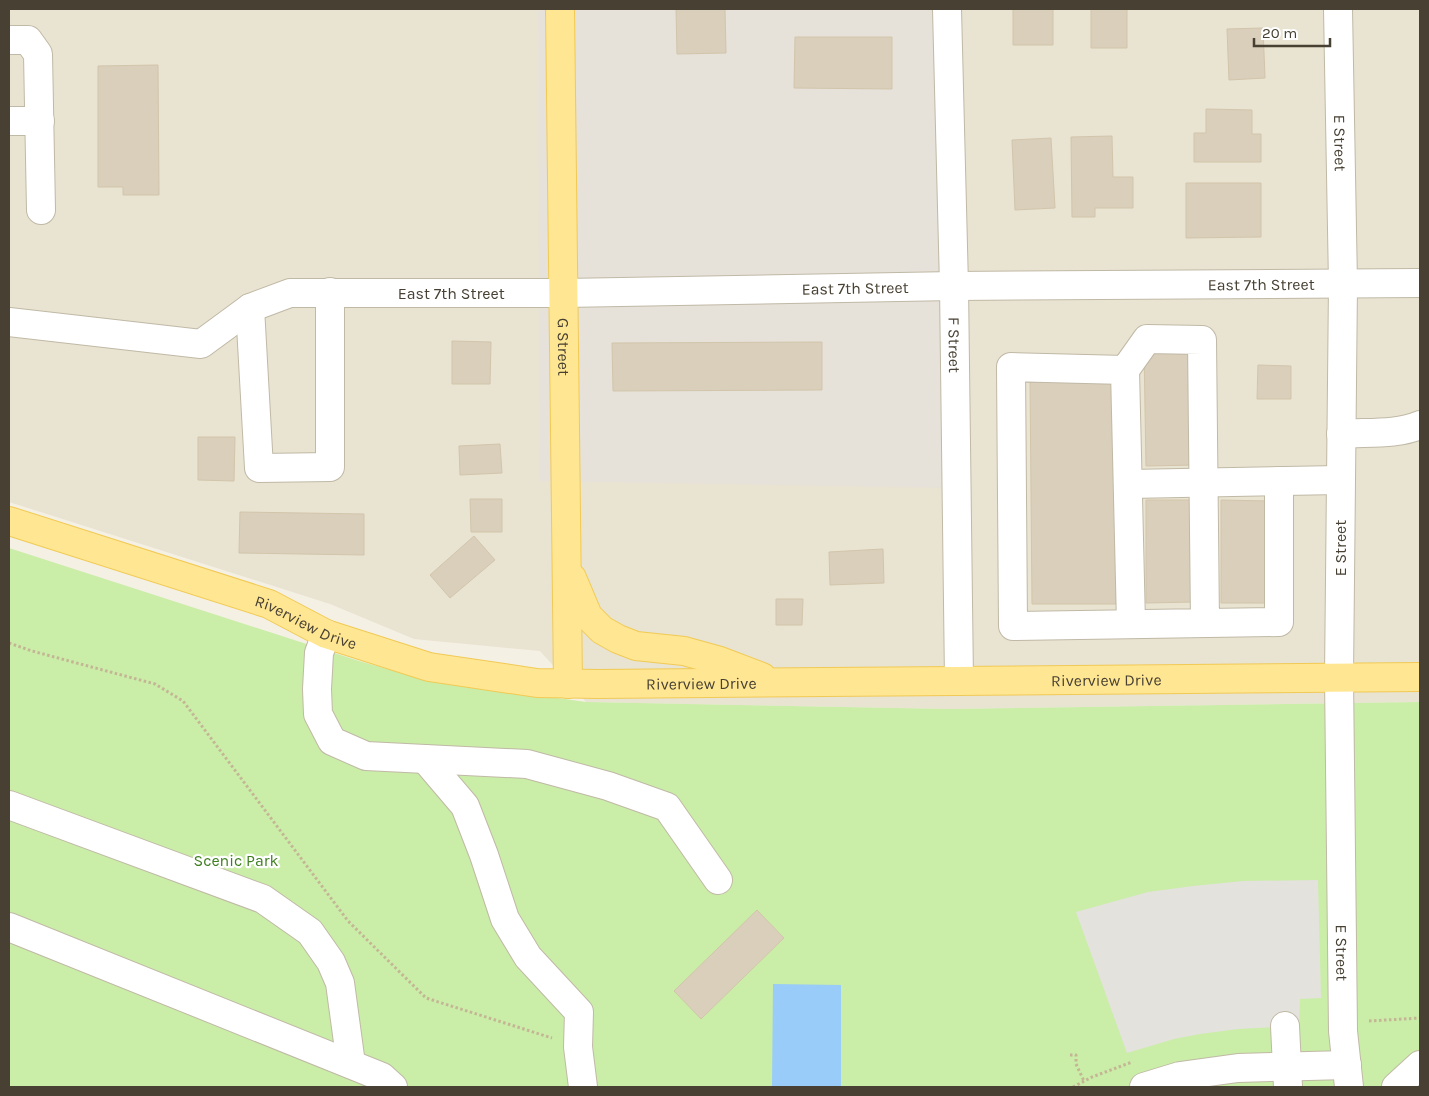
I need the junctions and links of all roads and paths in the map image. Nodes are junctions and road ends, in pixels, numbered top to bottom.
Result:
1 (560, 9) edge
2 (947, 9) edge
3 (1338, 9) edge
4 (9, 40) edge
5 (9, 121) edge
6 (40, 121) junction
7 (41, 210) dead end
8 (1420, 283) edge
9 (1343, 284) junction
10 (954, 286) junction
11 (330, 292) junction
12 (564, 292) junction
13 (250, 308) junction
14 (9, 322) edge
15 (1125, 370) junction
16 (1420, 425) edge
17 (1341, 434) junction
18 (1340, 480) junction
19 (1279, 481) junction
20 (1205, 483) junction
21 (1129, 484) junction
22 (9, 521) edge
23 (567, 567) junction
24 (1206, 623) junction
25 (1131, 624) junction
26 (326, 634) junction
27 (9, 643) edge
28 (1339, 677) junction
29 (1420, 677) edge
30 (959, 681) junction
31 (775, 682) junction
32 (568, 684) junction
33 (425, 759) junction
34 (9, 805) edge
35 (718, 880) dead end
36 (9, 927) edge
37 (1286, 1026) dead end
38 (578, 1047) junction
39 (1070, 1055) dead end
40 (351, 1064) junction
41 (1420, 1065) edge
42 (1348, 1076) edge
43 (1288, 1077) edge
44 (1084, 1081) dead end
45 (393, 1087) edge
46 (582, 1087) edge
47 (1144, 1087) edge
48 (1396, 1087) edge

1 - 12 main road, G Street
2 - 10 street, F Street
3 - 9 street, E Street
4 - 6 street
5 - 6 street
6 - 7 street
8 - 9 street, East 7th Street
9 - 10 street, East 7th Street
9 - 17 street, E Street
10 - 12 street, East 7th Street
10 - 30 street, F Street
11 - 12 street, East 7th Street
11 - 13 street, East 7th Street
11 - 13 street
12 - 23 main road, G Street
13 - 14 street, East 7th Street
15 - 20 street
15 - 21 street
15 - 25 street
16 - 17 street
17 - 18 street, E Street
18 - 19 street
18 - 28 street, E Street
19 - 20 street
19 - 24 street
20 - 21 street
20 - 24 street
21 - 25 street
22 - 26 main road, Riverview Drive
23 - 31 main road
23 - 32 main road, G Street
24 - 25 street
26 - 32 main road, Riverview Drive
26 - 33 street
27 - 38 path
28 - 29 main road, Riverview Drive
28 - 30 main road, Riverview Drive
28 - 42 street, E Street
30 - 31 main road, Riverview Drive
31 - 32 main road, Riverview Drive
33 - 35 street
33 - 38 street
34 - 40 street
36 - 40 street
37 - 43 street
38 - 46 street
39 - 44 path
40 - 45 street
41 - 48 street
42 - 43 street
43 - 47 street

